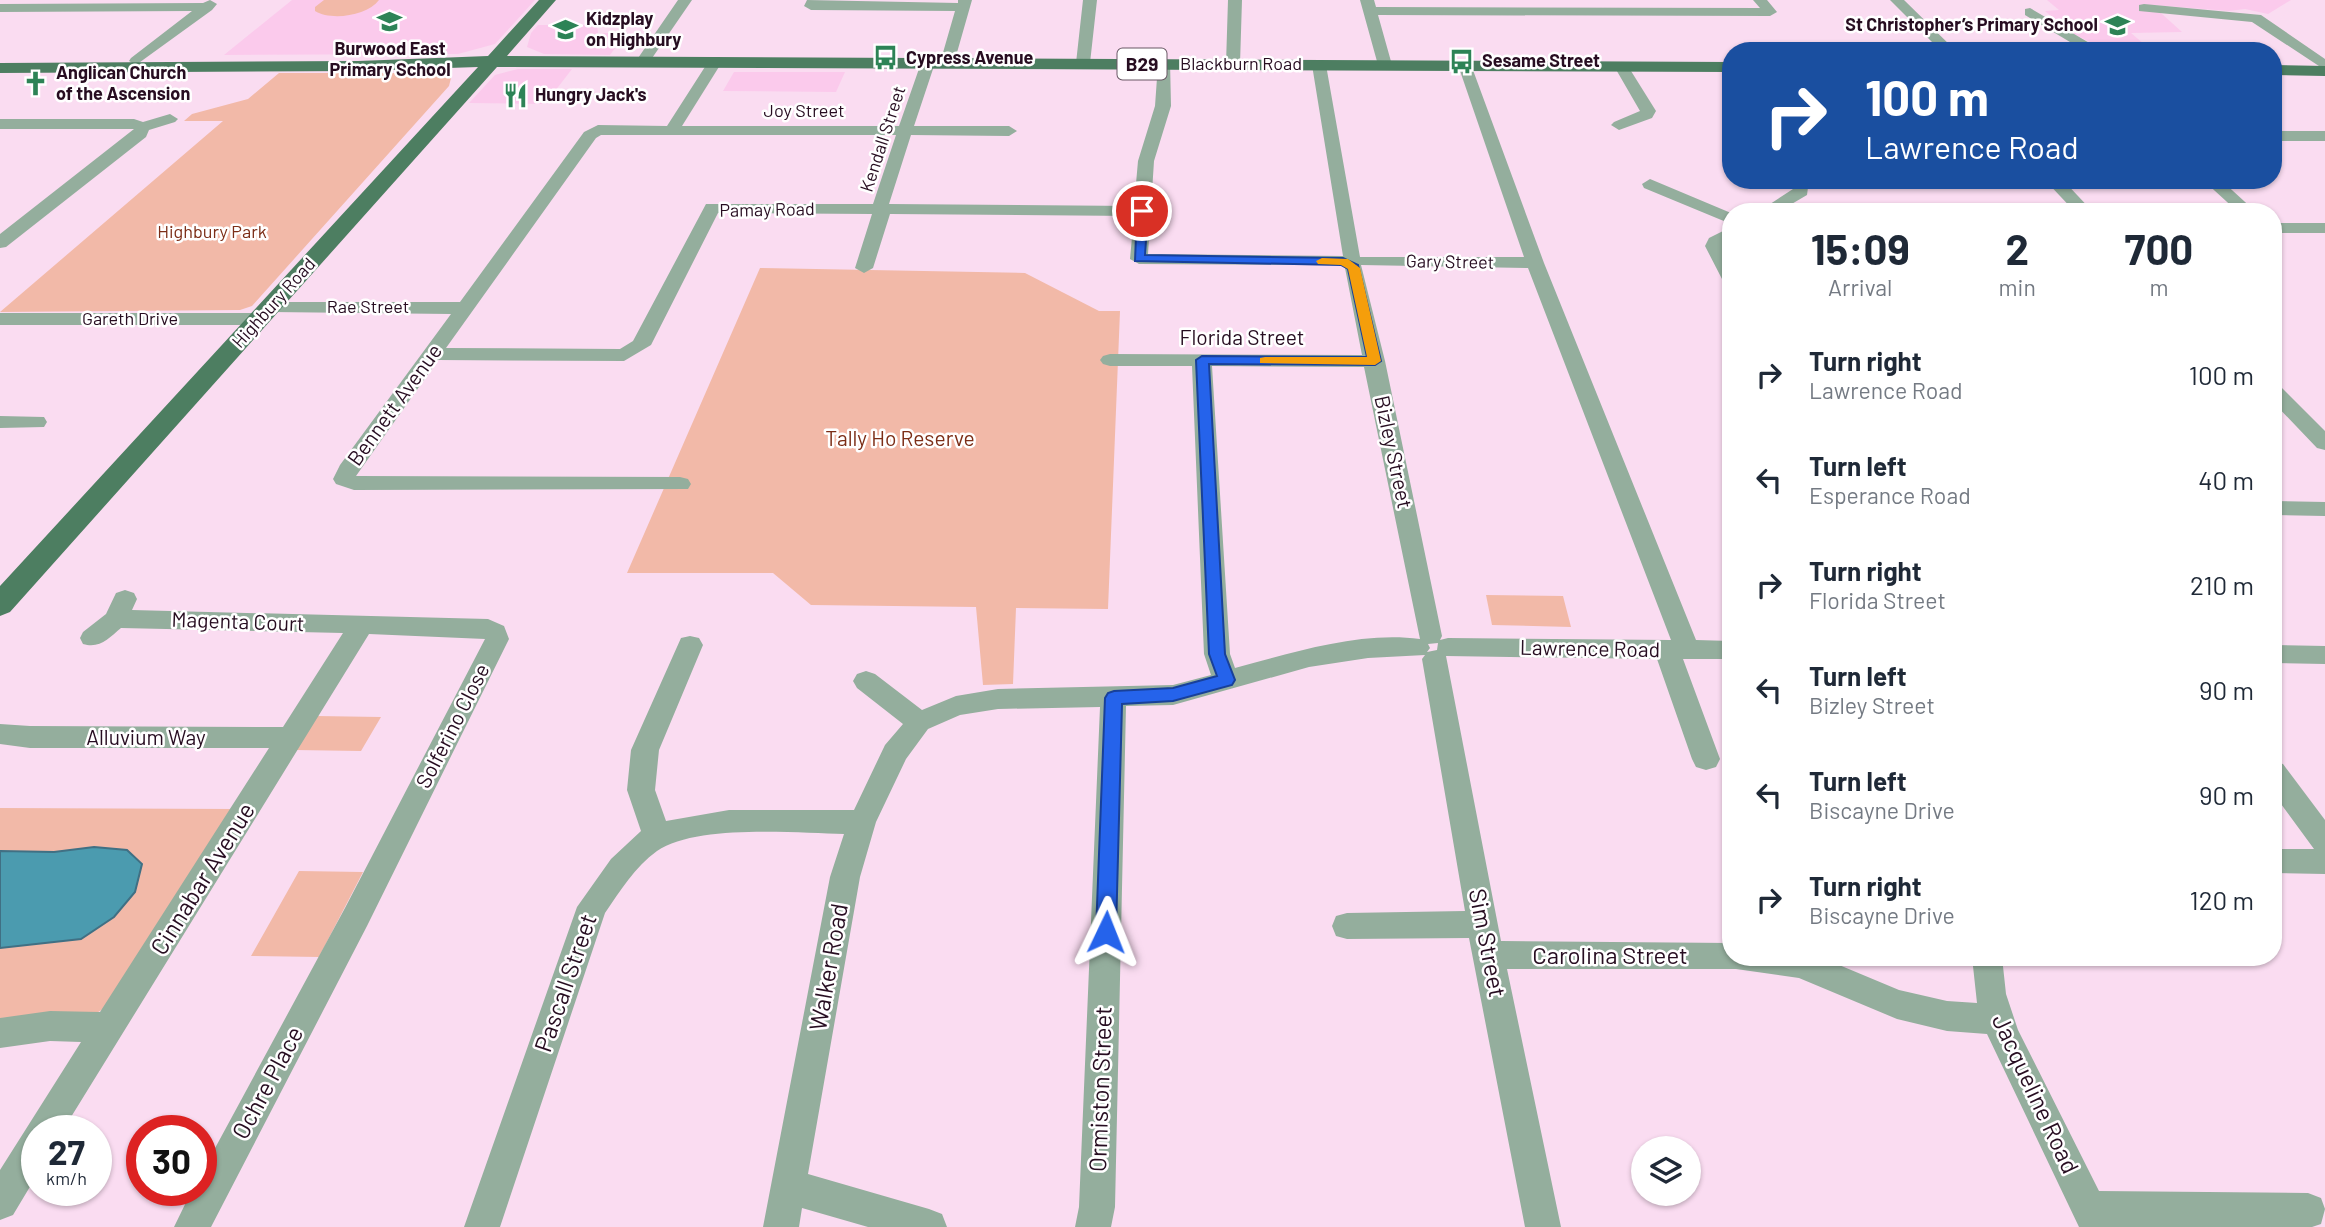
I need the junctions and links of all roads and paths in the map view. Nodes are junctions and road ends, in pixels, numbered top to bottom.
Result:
1 (548, 0) edge
2 (685, 0) edge
3 (814, 0) edge
4 (1090, 0) edge
5 (1235, 0) edge
6 (1760, 0) edge
7 (1897, 0) edge
8 (211, 3) edge
9 (964, 4) edge
10 (1369, 6) edge
11 (1490, 6) edge
12 (0, 8) edge
13 (2144, 8) dead end
14 (2030, 12) dead end
15 (512, 40) junction
16 (1940, 42) edge
17 (2075, 42) edge
18 (0, 61) edge
19 (493, 61) junction
20 (549, 61) junction
21 (642, 61) junction
22 (441, 62) junction
23 (715, 62) junction
24 (928, 63) junction
25 (947, 63) junction
26 (1083, 63) junction
27 (132, 64) junction
28 (1165, 64) junction
29 (1233, 64) junction
30 (1319, 65) junction
31 (1385, 65) junction
32 (1465, 65) junction
33 (1621, 66) junction
34 (1722, 67) edge
35 (0, 68) edge
36 (2325, 68) edge
37 (2282, 70) edge
38 (476, 81) junction
39 (170, 119) dead end
40 (0, 124) edge
41 (23, 124) junction
42 (1619, 125) dead end
43 (143, 127) junction
44 (672, 129) junction
45 (598, 130) joint
46 (905, 131) junction
47 (1009, 131) dead end
48 (2282, 136) edge
49 (2325, 136) edge
50 (0, 140) edge
51 (1650, 184) dead end
52 (1801, 189) edge
53 (2062, 189) edge
54 (2221, 189) edge
55 (1781, 203) edge
56 (2076, 203) edge
57 (2238, 203) edge
58 (881, 209) junction
59 (1142, 211) junction
60 (1722, 215) edge
61 (2325, 228) edge
62 (2282, 229) edge
63 (1722, 237) edge
64 (0, 243) edge
65 (1354, 262) junction
66 (1722, 262) edge
67 (1535, 263) junction
68 (864, 268) dead end
69 (464, 308) junction
70 (265, 313) junction
71 (0, 319) edge
72 (433, 354) junction
73 (1110, 360) dead end
74 (1202, 360) junction
75 (1375, 361) junction
76 (2282, 399) edge
77 (0, 422) edge
78 (37, 422) dead end
79 (2325, 443) edge
80 (680, 484) dead end
81 (2282, 508) edge
82 (2325, 509) edge
83 (0, 606) edge
84 (361, 626) junction
85 (92, 638) dead end
86 (690, 645) dead end
87 (1433, 648) junction
88 (1677, 650) junction
89 (1722, 650) edge
90 (2282, 654) edge
91 (2325, 655) edge
92 (1226, 680) junction
93 (866, 681) dead end
94 (1114, 698) junction
95 (919, 722) junction
96 (0, 734) edge
97 (292, 738) junction
98 (1706, 759) dead end
99 (2282, 784) edge
100 (862, 822) junction
101 (657, 837) junction
102 (2325, 842) edge
103 (2282, 862) edge
104 (2325, 862) edge
105 (1482, 924) junction
106 (1347, 926) dead end
107 (344, 939) joint
108 (1489, 955) junction
109 (1722, 957) edge
110 (1806, 966) edge
111 (1986, 966) edge
112 (1998, 1020) junction
113 (109, 1027) junction
114 (0, 1033) edge
115 (53, 1115) edge
116 (21, 1169) edge
117 (788, 1186) junction
118 (0, 1202) edge
119 (2308, 1211) dead end
120 (2093, 1218) edge
121 (192, 1227) edge
122 (482, 1227) edge
123 (781, 1227) edge
124 (929, 1227) edge
125 (1093, 1227) edge
126 (1543, 1227) edge

1 - 15 main road, Highbury Road
2 - 21 street
3 - 9 street
4 - 26 street
5 - 29 street
6 - 11 street
7 - 16 street
8 - 12 street
8 - 27 street
9 - 25 street
10 - 11 street
10 - 31 street
13 - 36 street
14 - 17 street
15 - 19 main road, Highbury Road
15 - 20 main road
15 - 22 main road
18 - 27 main road, Blackburn Road / B29
19 - 20 main road, Blackburn Road / B29
19 - 22 main road, Blackburn Road / B29
19 - 38 main road, Highbury Road
20 - 21 main road, Blackburn Road / B29
20 - 38 main road
21 - 23 main road, Blackburn Road / B29
22 - 27 main road, Blackburn Road / B29
22 - 38 main road
23 - 24 main road, Blackburn Road / B29
23 - 44 street
24 - 25 main road, Blackburn Road / B29
24 - 46 street, Kendall Street
25 - 26 main road, Blackburn Road / B29
26 - 28 main road, Blackburn Road / B29
27 - 35 main road, Blackburn Road / B29
28 - 29 main road, Blackburn Road / B29
28 - 59 street
29 - 30 main road, Blackburn Road / B29
30 - 31 main road, Blackburn Road / B29
30 - 65 street, Bizley Street
31 - 32 main road, Blackburn Road / B29
32 - 33 main road, Blackburn Road / B29
32 - 67 street
33 - 34 main road, Blackburn Road / B29
33 - 42 street
36 - 37 main road
38 - 70 main road, Highbury Road
39 - 43 street
40 - 41 street
41 - 43 street
41 - 50 street
43 - 64 street
44 - 45 street, Joy Street
44 - 46 street, Joy Street
45 - 69 street, Bennett Avenue
46 - 47 street, Joy Street
46 - 58 street, Kendall Street
48 - 49 street
51 - 60 street
52 - 55 street
53 - 56 street
54 - 57 street
58 - 59 street, Pamay Road
58 - 68 street, Kendall Street
58 - 72 street, Pamay Road
59 - 65 street, Gary Street
61 - 62 street
63 - 66 street
65 - 67 street, Gary Street
65 - 75 street, Bizley Street
67 - 88 street
69 - 70 street, Rae Street
69 - 72 street, Bennett Avenue
70 - 71 street, Gareth Drive
70 - 83 main road, Highbury Road
72 - 80 street, Bennett Avenue
73 - 74 street, Florida Street
74 - 75 street, Florida Street
74 - 92 street
75 - 87 street, Bizley Street
76 - 79 street
77 - 78 street
81 - 82 street
84 - 85 street, Magenta Court
84 - 97 street, Cinnabar Avenue
84 - 107 street, Solferino Close
86 - 101 street
87 - 88 street, Lawrence Road
87 - 92 street, Lawrence Road
87 - 105 street, Sim Street
88 - 89 street, Lawrence Road
88 - 98 street
90 - 91 street
92 - 94 street, Lawrence Road
93 - 95 street
94 - 95 street, Lawrence Road
94 - 125 street, Ormiston Street
95 - 100 street, Walker Road
96 - 97 street, Alluvium Way
97 - 113 street, Cinnabar Avenue
99 - 102 street
100 - 101 street, Pascall Street
100 - 117 street, Walker Road
101 - 122 street, Pascall Street
103 - 104 street
105 - 106 street
105 - 108 street, Sim Street
107 - 121 street, Ochre Place
108 - 109 street, Carolina Street
108 - 126 street, Sim Street
110 - 112 street
111 - 112 street, Jacqueline Road
112 - 120 street, Jacqueline Road
113 - 114 street
113 - 115 street, Cinnabar Avenue
116 - 118 street
117 - 123 street, Walker Road
117 - 124 street
119 - 120 street

